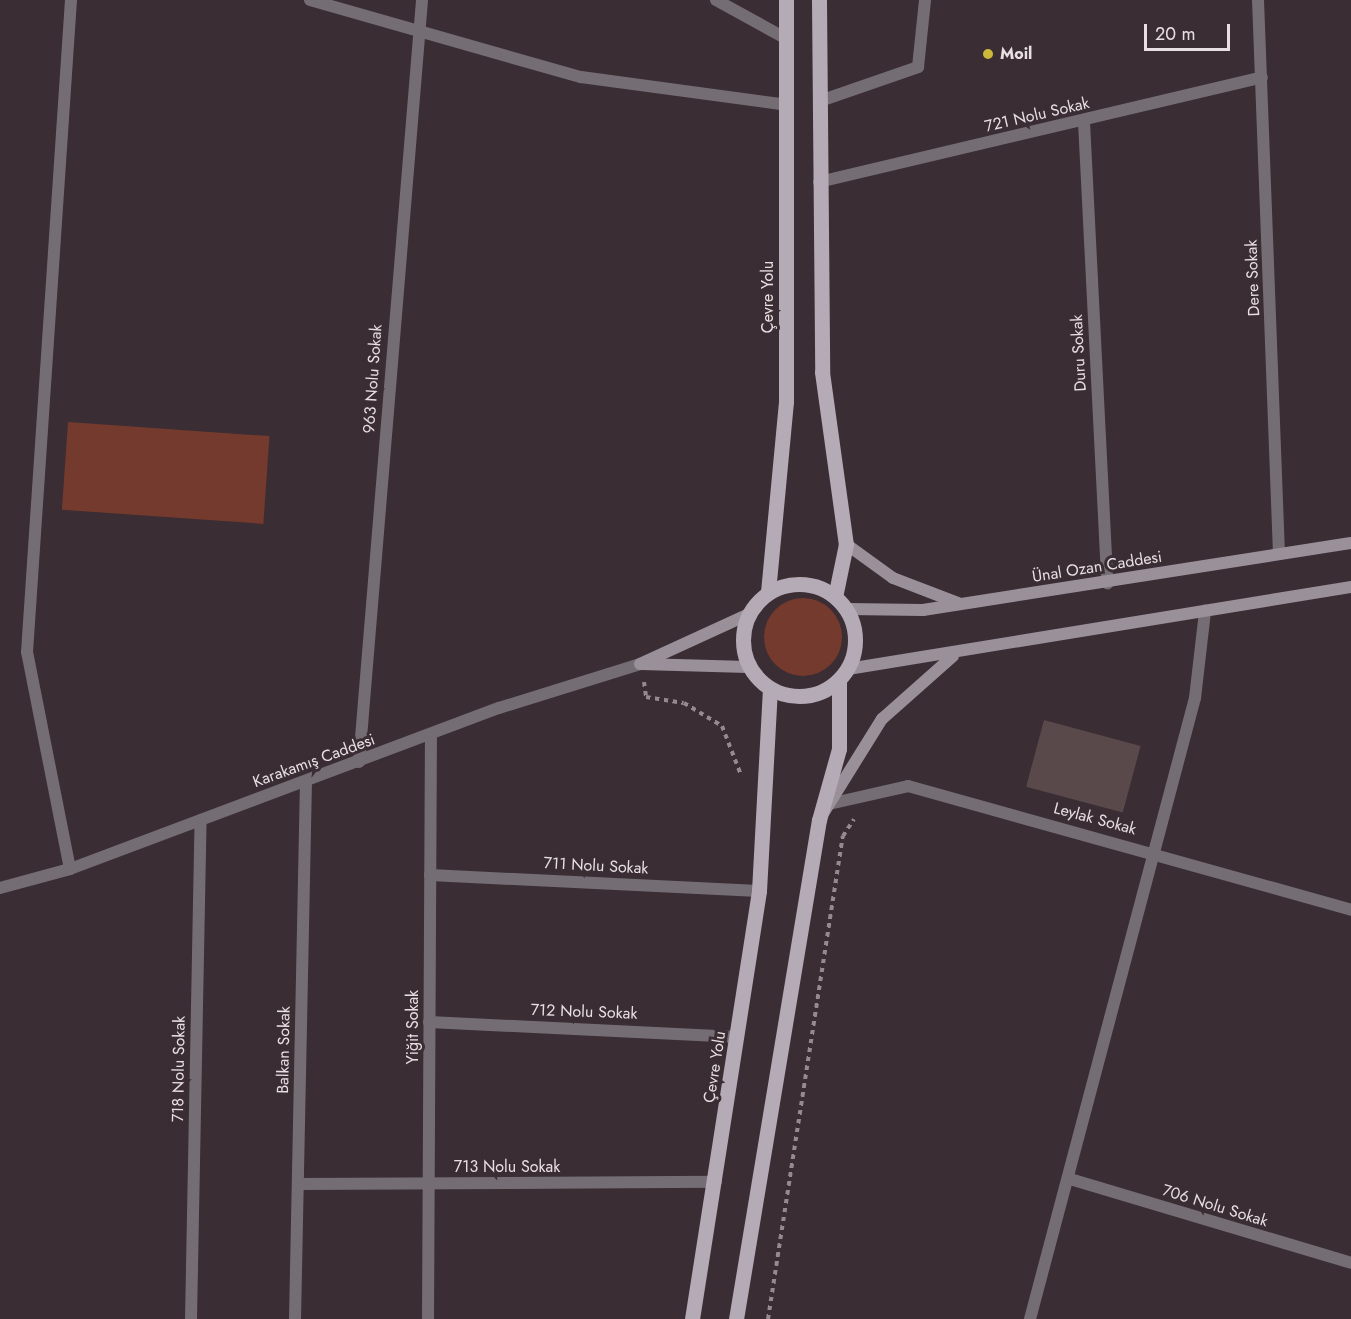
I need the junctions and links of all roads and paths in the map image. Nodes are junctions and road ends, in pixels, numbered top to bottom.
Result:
1 (71, 0) edge
2 (310, 0) edge
3 (422, 0) edge
4 (716, 0) edge
5 (786, 0) edge
6 (819, 0) edge
7 (925, 0) edge
8 (1258, 0) edge
9 (417, 32) junction
10 (787, 39) junction
11 (1262, 77) junction
12 (820, 101) junction
13 (788, 105) junction
14 (1084, 122) junction
15 (819, 182) junction
16 (1351, 543) edge
17 (846, 544) junction
18 (1279, 554) junction
19 (1107, 583) junction
20 (1351, 587) edge
21 (768, 592) junction
22 (835, 597) junction
23 (960, 604) junction
24 (847, 609) junction
25 (1206, 611) junction
26 (749, 614) junction
27 (954, 655) junction
28 (640, 664) junction
29 (748, 667) junction
30 (843, 675) junction
31 (770, 689) junction
32 (431, 735) junction
33 (360, 762) junction
34 (742, 780) dead end
35 (306, 782) junction
36 (829, 804) junction
37 (857, 816) dead end
38 (201, 820) junction
39 (819, 820) junction
40 (1157, 852) junction
41 (70, 869) junction
42 (430, 875) junction
43 (0, 888) edge
44 (759, 891) junction
45 (1351, 910) edge
46 (429, 1022) junction
47 (738, 1037) junction
48 (1070, 1179) junction
49 (716, 1182) junction
50 (298, 1184) junction
51 (429, 1184) junction
52 (1351, 1263) edge
53 (191, 1319) edge
54 (295, 1319) edge
55 (428, 1319) edge
56 (692, 1319) edge
57 (736, 1319) edge
58 (768, 1319) edge
59 (1030, 1319) edge

1 - 41 street
2 - 9 street
3 - 9 street, 963 Nolu Sokak
4 - 10 street
5 - 10 main road, Çevre Yolu
6 - 12 main road
7 - 12 street
8 - 11 street, Dere Sokak
9 - 13 street
9 - 33 street, 963 Nolu Sokak
10 - 13 main road, Çevre Yolu
11 - 14 street, 721 Nolu Sokak
11 - 18 street, Dere Sokak
12 - 15 main road
13 - 21 main road, Çevre Yolu
14 - 15 street, 721 Nolu Sokak
14 - 19 street, Duru Sokak
15 - 17 main road
16 - 18 main road, Ünal Ozan Caddesi
17 - 22 main road
17 - 23 main road
18 - 19 main road, Ünal Ozan Caddesi
19 - 23 main road, Ünal Ozan Caddesi
20 - 25 main road
21 - 22 main road
21 - 26 main road
22 - 24 main road
23 - 24 main road, Ünal Ozan Caddesi
24 - 30 main road
25 - 27 main road
25 - 40 street
26 - 28 main road
26 - 29 main road
27 - 30 main road
27 - 36 main road
28 - 29 main road
28 - 32 street, Karakamış Caddesi
28 - 34 path
29 - 31 main road
30 - 31 main road
30 - 39 main road
31 - 44 main road, Çevre Yolu
32 - 33 street, Karakamış Caddesi
32 - 42 street, Yiğit Sokak
33 - 35 street, Karakamış Caddesi
35 - 38 street, Karakamış Caddesi
35 - 50 street, Balkan Sokak
36 - 39 main road
36 - 40 street, Leylak Sokak
37 - 58 path
38 - 41 street, Karakamış Caddesi
38 - 53 street, 718 Nolu Sokak
39 - 57 main road
40 - 45 street, Leylak Sokak
40 - 48 street
41 - 43 street, Karakamış Caddesi
42 - 44 street, 711 Nolu Sokak
42 - 46 street, Yiğit Sokak
44 - 47 main road, Çevre Yolu
46 - 47 street, 712 Nolu Sokak
46 - 51 street, Yiğit Sokak
47 - 49 main road, Çevre Yolu
48 - 52 street, 706 Nolu Sokak
48 - 59 street
49 - 51 street, 713 Nolu Sokak
49 - 56 main road, Çevre Yolu
50 - 51 street, 713 Nolu Sokak
50 - 54 street, Balkan Sokak
51 - 55 street, Yiğit Sokak

